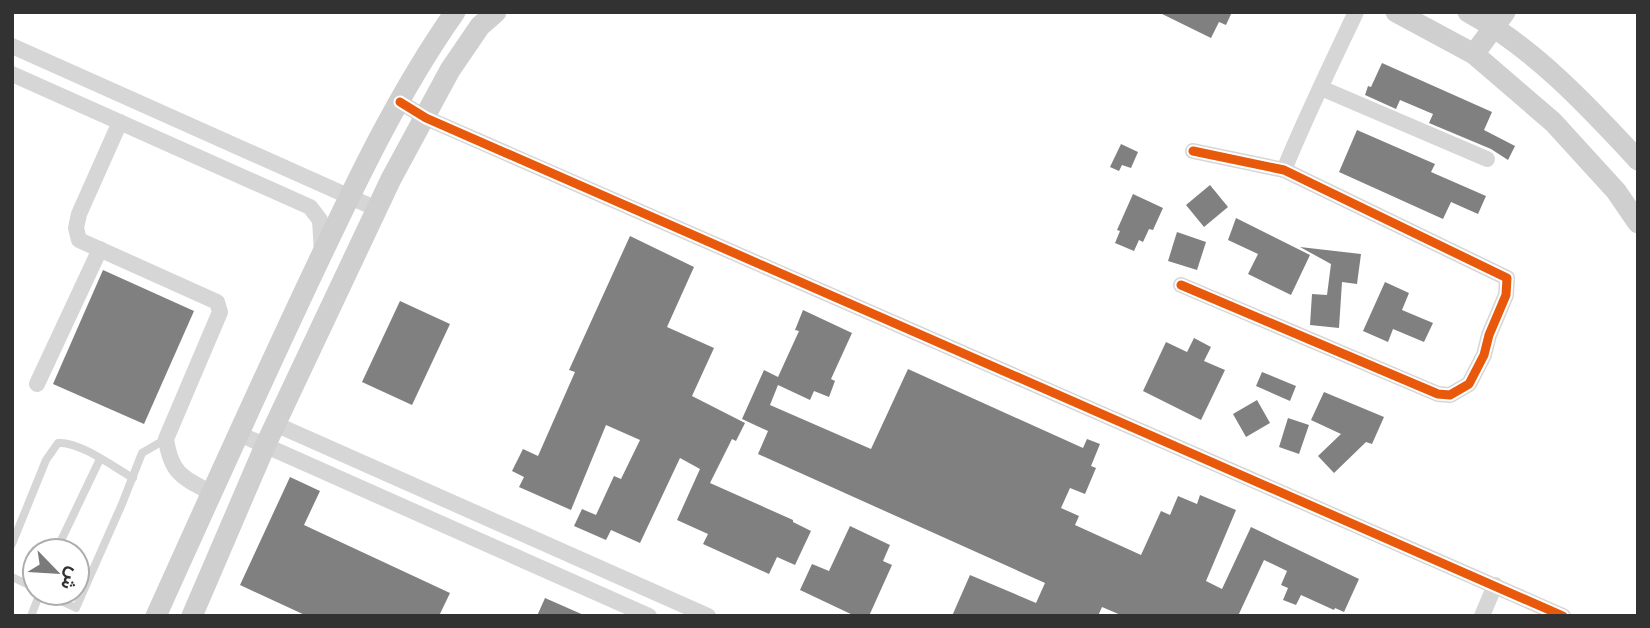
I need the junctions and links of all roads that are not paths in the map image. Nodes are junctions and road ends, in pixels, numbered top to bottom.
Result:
1 (455, 12) edge
2 (496, 12) edge
3 (1356, 12) edge
4 (1396, 12) edge
5 (1468, 12) edge
6 (1500, 19) edge
7 (12, 46) edge
8 (1474, 54) junction
9 (12, 74) edge
10 (1321, 88) junction
11 (400, 102) junction
12 (426, 118) junction
13 (120, 122) junction
14 (1193, 151) dead end
15 (1487, 159) dead end
16 (1638, 160) edge
17 (1284, 170) junction
18 (349, 197) junction
19 (377, 209) junction
20 (1638, 223) edge
21 (100, 250) junction
22 (322, 253) junction
23 (1181, 285) dead end
24 (37, 384) dead end
25 (275, 424) junction
26 (237, 433) junction
27 (166, 439) junction
28 (265, 446) junction
29 (100, 459) junction
30 (133, 478) junction
31 (212, 493) junction
32 (63, 537) edge
33 (12, 544) edge
34 (1495, 585) junction
35 (75, 612) edge
36 (156, 616) edge
37 (192, 616) edge
38 (649, 616) edge
39 (708, 616) edge
40 (1482, 616) edge
41 (1563, 616) edge

1 - 11 street
2 - 12 street
3 - 10 street
4 - 8 street
5 - 6 street
6 - 8 street
6 - 16 street
7 - 18 street
8 - 20 street
9 - 13 street
10 - 15 street
10 - 17 street
11 - 12 street
11 - 18 street
12 - 19 street
12 - 34 street
13 - 21 street
13 - 22 street
14 - 17 street
17 - 23 street
18 - 19 street
18 - 22 street
19 - 25 street
21 - 24 street
21 - 27 street
22 - 26 street
25 - 28 street
25 - 39 street
26 - 28 street
26 - 31 street
27 - 30 lane
27 - 31 street
28 - 37 street
28 - 38 street
29 - 30 lane
29 - 32 lane
29 - 33 lane
30 - 35 lane
31 - 36 street
34 - 40 street
34 - 41 street

